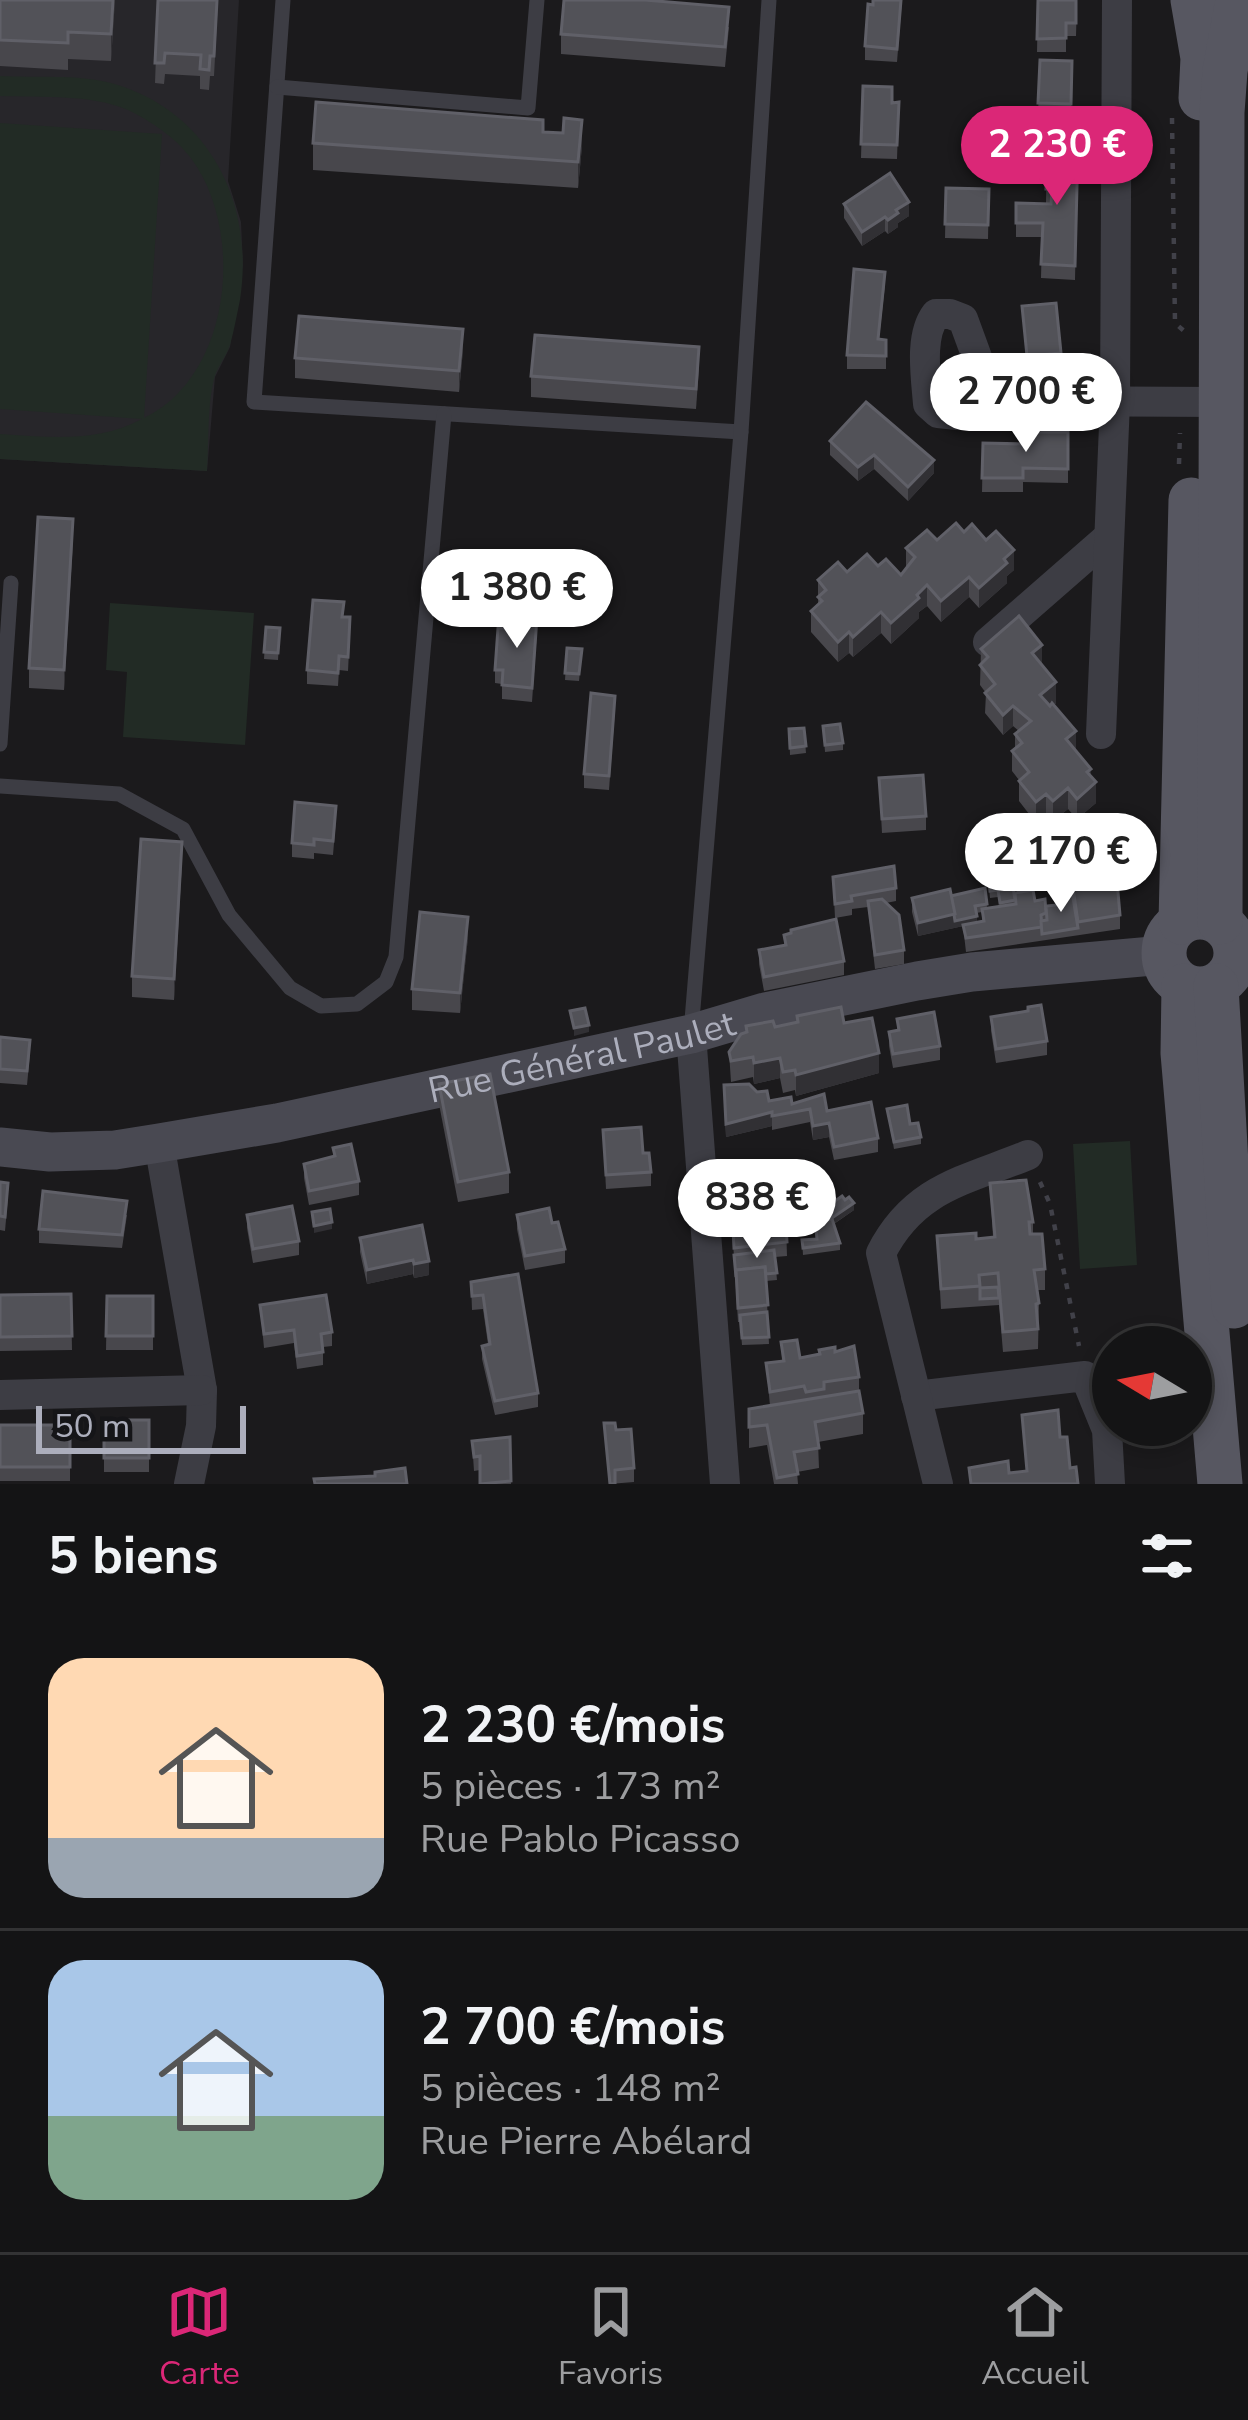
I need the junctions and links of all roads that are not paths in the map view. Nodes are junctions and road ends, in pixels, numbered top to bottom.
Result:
1 (283, 0) edge
2 (537, 0) edge
3 (769, 0) edge
4 (1117, 0) edge
5 (1193, 0) edge
6 (1238, 0) edge
7 (1236, 76) edge
8 (277, 87) junction
9 (994, 401) dead end
10 (1115, 402) junction
11 (1207, 402) junction
12 (444, 414) junction
13 (741, 432) junction
14 (1106, 539) junction
15 (11, 583) dead end
16 (988, 642) edge
17 (1101, 734) dead end
18 (0, 744) edge
19 (0, 787) edge
20 (1207, 954) edge
21 (691, 1034) junction
22 (159, 1144) junction
23 (0, 1147) edge
24 (1028, 1155) road end
25 (202, 1390) junction
26 (0, 1395) edge
27 (916, 1396) junction
28 (1248, 1457) edge
29 (189, 1484) edge
30 (725, 1484) edge
31 (938, 1484) edge
32 (1110, 1484) edge
33 (1220, 1484) edge

1 - 8 lane
2 - 8 lane
3 - 13 lane
4 - 10 street
5 - 11 main road
6 - 7 main road
7 - 11 main road
8 - 12 lane
9 - 10 street
10 - 11 street
10 - 14 street
11 - 20 main road
12 - 13 lane
12 - 19 lane
13 - 21 lane
14 - 16 street
14 - 17 street
15 - 18 lane
20 - 21 street, Rue Général Paulet
20 - 28 main road
20 - 33 main road
21 - 22 street, Rue Général Paulet
21 - 30 street
22 - 23 street, Rue Général Paulet
22 - 25 street
24 - 27 street
25 - 26 street
25 - 29 street
27 - 31 street
27 - 32 street

